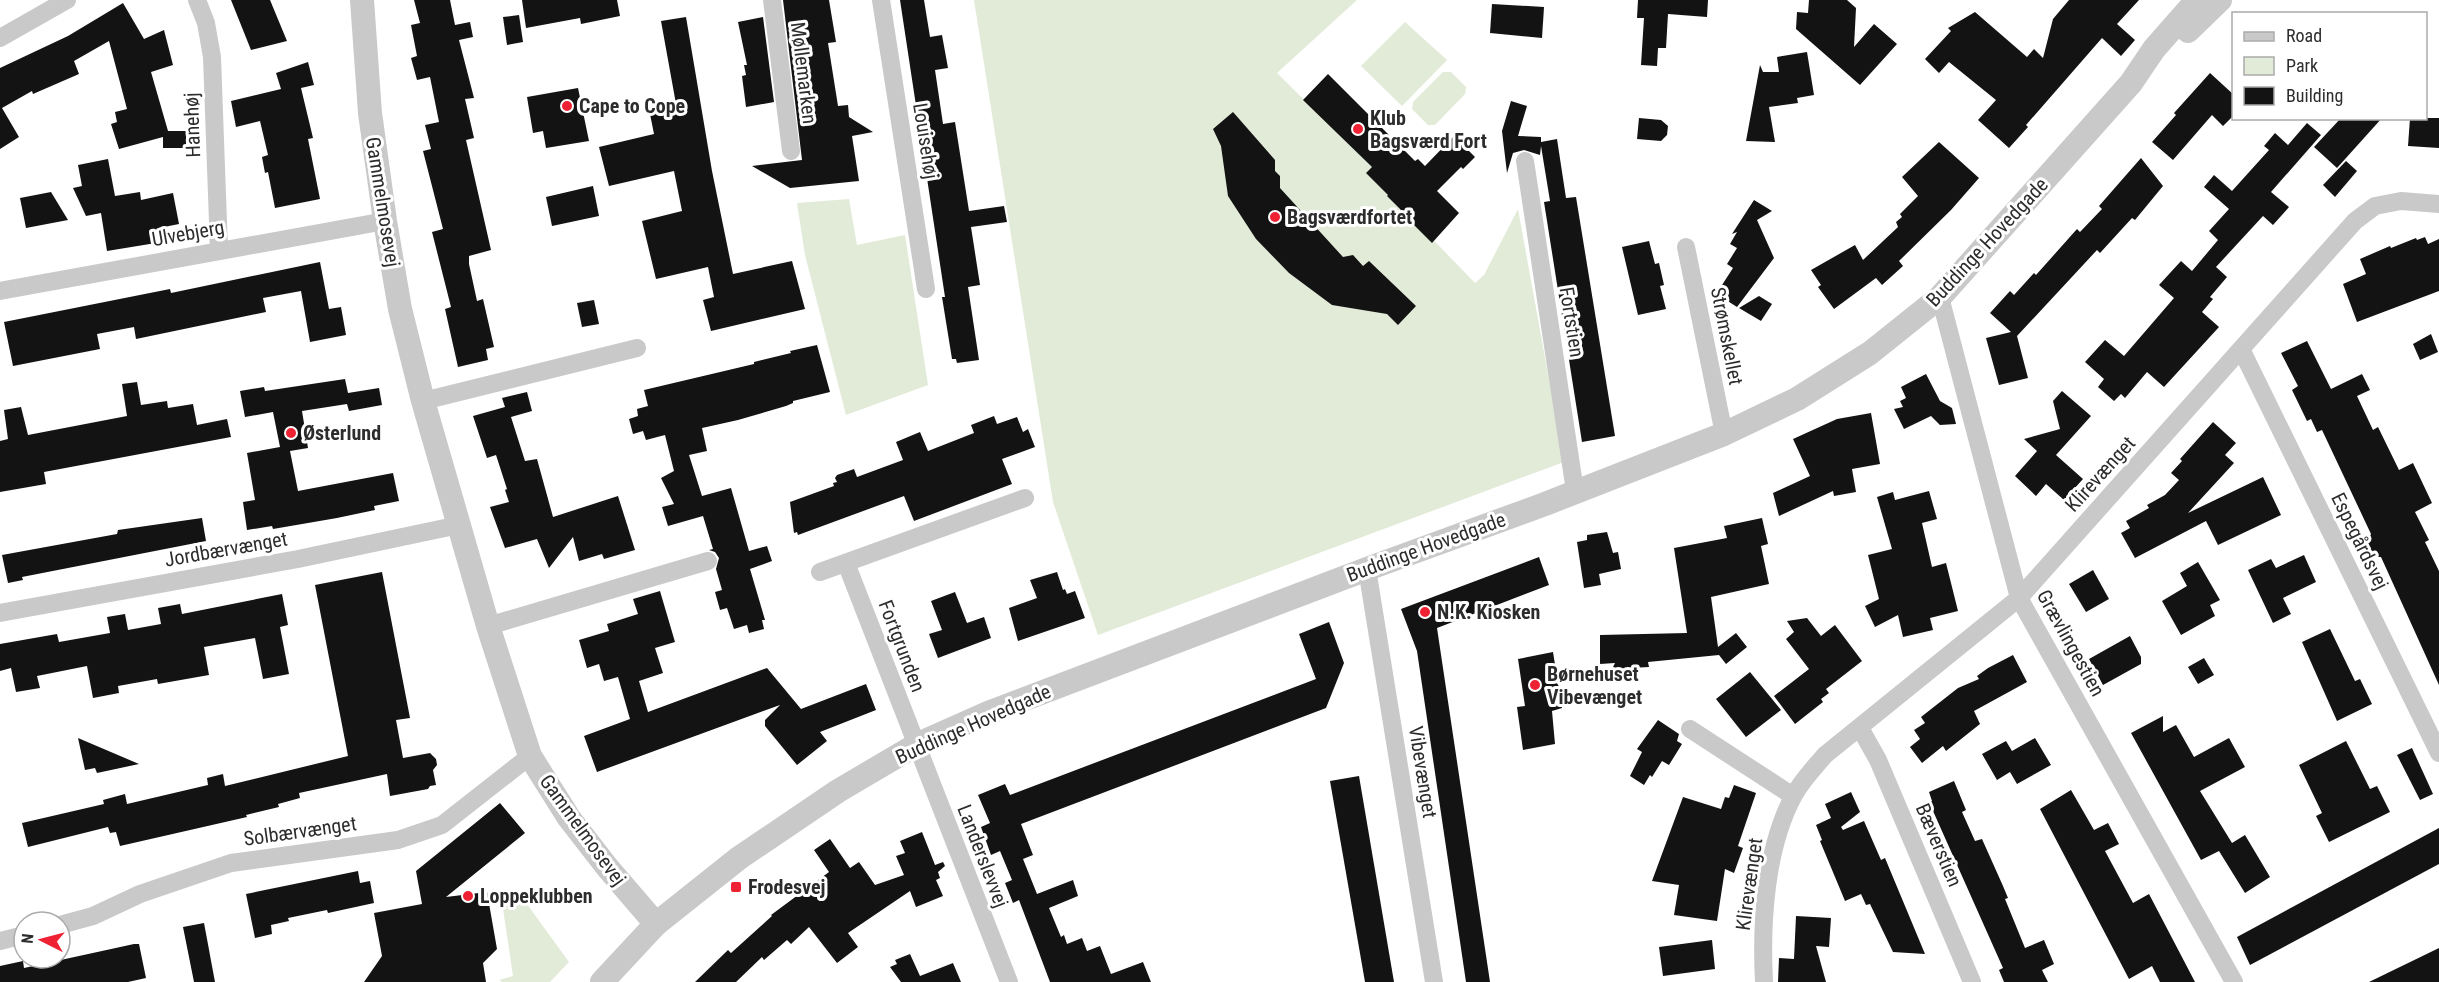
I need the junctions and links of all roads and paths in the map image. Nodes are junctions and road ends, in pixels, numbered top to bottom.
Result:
1 (67, 0) edge
2 (197, 0) edge
3 (362, 0) edge
4 (772, 0) edge
5 (881, 0) edge
6 (2197, 0) edge
7 (2220, 0) edge
8 (0, 38) edge
9 (2131, 83) junction
10 (791, 151) dead end
11 (1525, 160) dead end
12 (2439, 204) edge
13 (385, 221) junction
14 (1686, 247) dead end
15 (219, 250) junction
16 (926, 290) dead end
17 (0, 291) edge
18 (1940, 297) junction
19 (637, 348) dead end
20 (2241, 349) junction
21 (423, 401) junction
22 (1724, 434) junction
23 (1575, 491) junction
24 (1024, 498) dead end
25 (459, 525) junction
26 (708, 561) dead end
27 (846, 563) junction
28 (1367, 569) junction
29 (820, 572) dead end
30 (2019, 598) junction
31 (0, 613) edge
32 (488, 626) junction
33 (1860, 728) junction
34 (1690, 729) dead end
35 (916, 746) junction
36 (2439, 753) edge
37 (530, 756) junction
38 (1793, 796) junction
39 (72, 922) edge
40 (656, 924) junction
41 (602, 982) edge
42 (1009, 982) edge
43 (1434, 982) edge
44 (1764, 982) edge
45 (1972, 982) edge
46 (2234, 982) edge

1 - 8 street
2 - 15 street, Hanehøj
3 - 13 street, Gammelmosevej
4 - 10 street, Møllemarken
5 - 16 street, Louisehøj
6 - 9 street, Buddinge Hovedgade
7 - 9 street, Buddinge Hovedgade
9 - 18 street, Buddinge Hovedgade
11 - 23 street, Fortstien
12 - 20 street, Klirevænget
13 - 15 street, Ulvebjerg
13 - 21 street, Gammelmosevej
14 - 22 street, Strømskellet
15 - 17 street, Ulvebjerg
18 - 22 street, Buddinge Hovedgade
18 - 30 street, Grævlingestien
19 - 21 street
20 - 30 street, Klirevænget
20 - 36 street, Espegårdsvej
21 - 25 street, Gammelmosevej
22 - 23 street, Buddinge Hovedgade
23 - 28 street, Buddinge Hovedgade
24 - 27 street
25 - 31 street, Jordbærvænget
25 - 32 street, Gammelmosevej
26 - 32 street
27 - 29 street
27 - 35 street, Fortgrunden
28 - 35 street, Buddinge Hovedgade
28 - 43 street, Vibevænget
30 - 33 street, Klirevænget
30 - 46 street, Grævlingestien
32 - 37 street, Gammelmosevej
33 - 38 street, Klirevænget
33 - 45 street, Bæverstien
34 - 38 street
35 - 40 street, Buddinge Hovedgade
35 - 42 street, Landerslevvej
37 - 39 street, Solbærvænget
37 - 40 street, Gammelmosevej
38 - 44 street, Klirevænget
40 - 41 street, Buddinge Hovedgade

